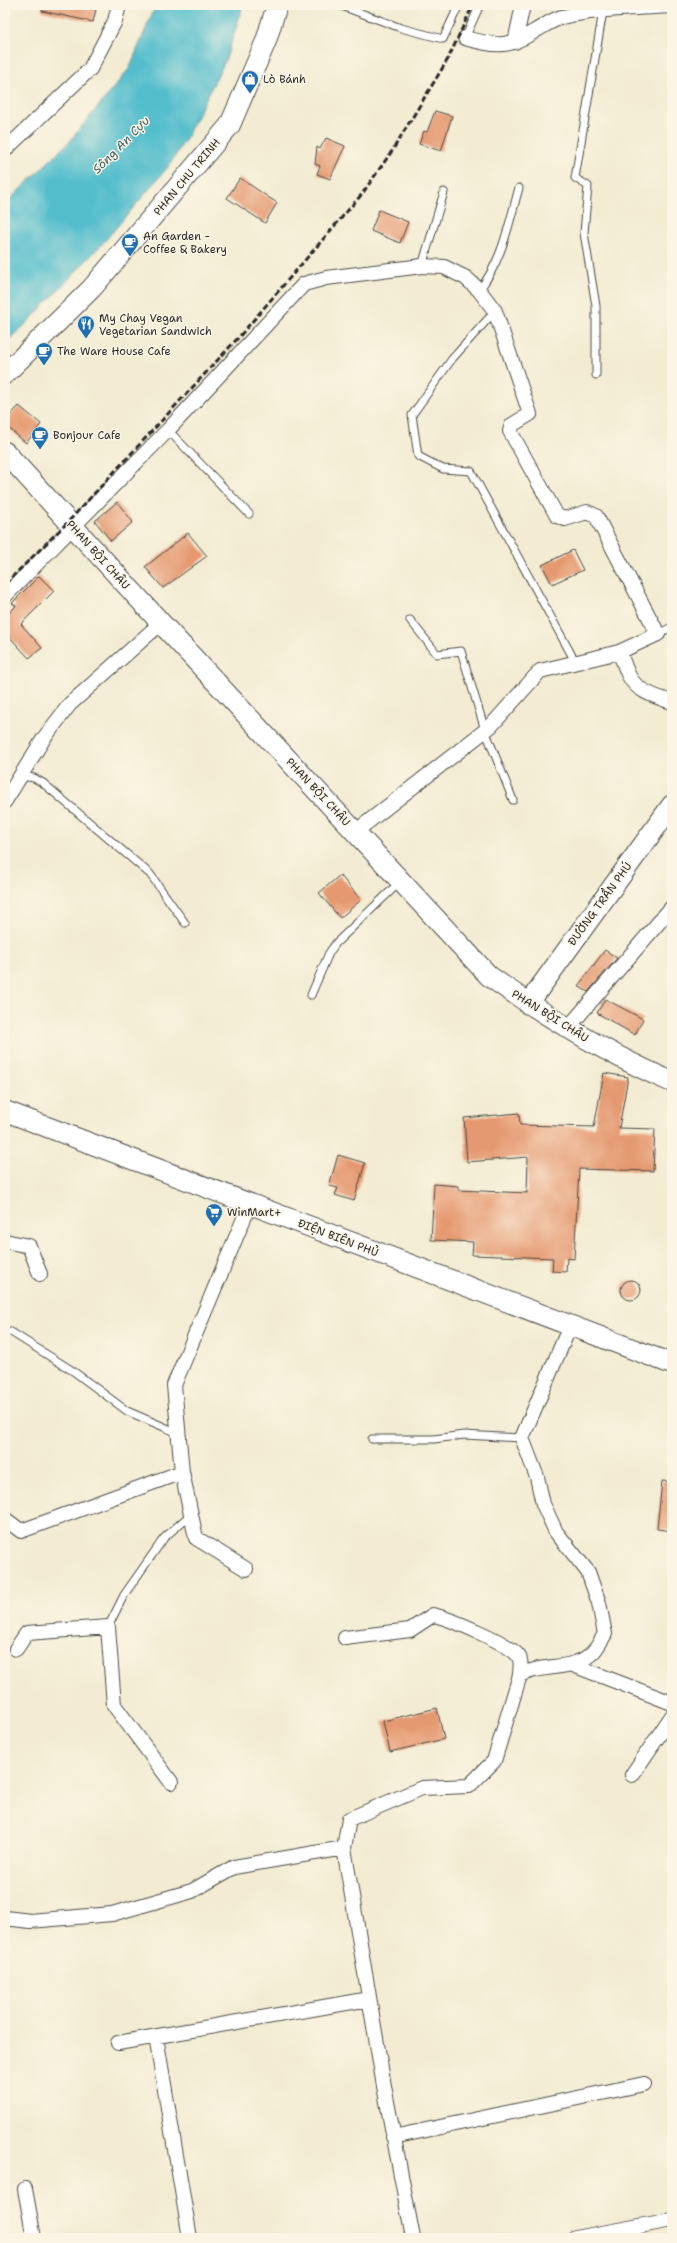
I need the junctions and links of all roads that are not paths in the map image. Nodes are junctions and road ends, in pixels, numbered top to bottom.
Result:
1 (119, 5) edge
2 (277, 5) edge
3 (339, 5) edge
4 (459, 5) edge
5 (480, 5) edge
6 (522, 5) edge
7 (672, 6) edge
8 (603, 11) junction
9 (465, 38) joint
10 (515, 42) junction
11 (5, 150) edge
12 (519, 188) dead end
13 (444, 192) dead end
14 (422, 266) junction
15 (478, 290) junction
16 (495, 311) junction
17 (5, 374) edge
18 (596, 375) dead end
19 (168, 430) junction
20 (5, 452) edge
21 (250, 514) dead end
22 (72, 527) junction
23 (5, 596) edge
24 (410, 620) dead end
25 (161, 624) junction
26 (672, 626) edge
27 (658, 634) junction
28 (619, 652) junction
29 (576, 663) junction
30 (672, 702) edge
31 (485, 730) junction
32 (20, 776) junction
33 (513, 800) dead end
34 (5, 801) edge
35 (672, 805) edge
36 (355, 832) junction
37 (400, 882) junction
38 (672, 907) edge
39 (185, 923) dead end
40 (311, 995) dead end
41 (528, 1004) junction
42 (568, 1028) junction
43 (672, 1082) edge
44 (5, 1111) edge
45 (250, 1204) junction
46 (5, 1241) edge
47 (40, 1274) dead end
48 (570, 1326) junction
49 (11, 1332) dead end
50 (672, 1364) edge
51 (179, 1433) junction
52 (522, 1438) junction
53 (372, 1439) dead end
54 (182, 1472) junction
55 (191, 1514) junction
56 (5, 1519) edge
57 (246, 1568) dead end
58 (108, 1627) junction
59 (346, 1638) dead end
60 (16, 1649) dead end
61 (573, 1665) junction
62 (520, 1675) junction
63 (672, 1703) edge
64 (672, 1716) edge
65 (632, 1774) dead end
66 (170, 1782) dead end
67 (344, 1848) junction
68 (5, 1918) edge
69 (369, 1999) junction
70 (156, 2037) junction
71 (118, 2043) dead end
72 (644, 2084) dead end
73 (393, 2137) junction
74 (25, 2189) dead end
75 (672, 2220) edge
76 (34, 2238) edge
77 (190, 2238) edge
78 (413, 2238) edge
79 (575, 2238) edge

1 - 11 street
2 - 17 street, PHAN CHU TRINH
3 - 4 lane
5 - 9 lane
6 - 10 street
7 - 8 street
8 - 10 street
8 - 18 lane
9 - 10 street
12 - 15 lane
13 - 14 lane
14 - 15 street
14 - 19 street
15 - 16 street
16 - 27 street
16 - 29 lane
19 - 21 lane
19 - 22 street
20 - 22 street, PHAN BỘI CHÂU
22 - 23 street
22 - 25 street, PHAN BỘI CHÂU
24 - 31 lane
25 - 32 street
25 - 36 street, PHAN BỘI CHÂU
26 - 27 lane
27 - 28 street
28 - 29 street
28 - 30 street
29 - 31 street
31 - 33 lane
31 - 36 street
32 - 34 street
32 - 39 lane
35 - 41 street, ĐƯỜNG TRẦN PHÚ
36 - 37 street, PHAN BỘI CHÂU
37 - 40 lane
37 - 41 street, PHAN BỘI CHÂU
38 - 42 street
41 - 42 street, PHAN BỘI CHÂU
42 - 43 street, PHAN BỘI CHÂU
44 - 45 street, ĐIỆN BIÊN PHỦ
45 - 48 street, ĐIỆN BIÊN PHỦ
45 - 51 street
46 - 47 street
48 - 50 street, ĐIỆN BIÊN PHỦ
48 - 52 street
49 - 51 lane
51 - 54 street
52 - 53 lane
52 - 61 street
54 - 55 street
54 - 56 street
55 - 57 street
55 - 58 lane
58 - 60 street
58 - 66 street
59 - 62 street
61 - 62 street
61 - 63 street
62 - 67 street
64 - 65 street
67 - 68 street
67 - 69 street
69 - 70 street
69 - 73 street
70 - 71 street
70 - 77 street
72 - 73 street
73 - 78 street
74 - 76 street
75 - 79 street

